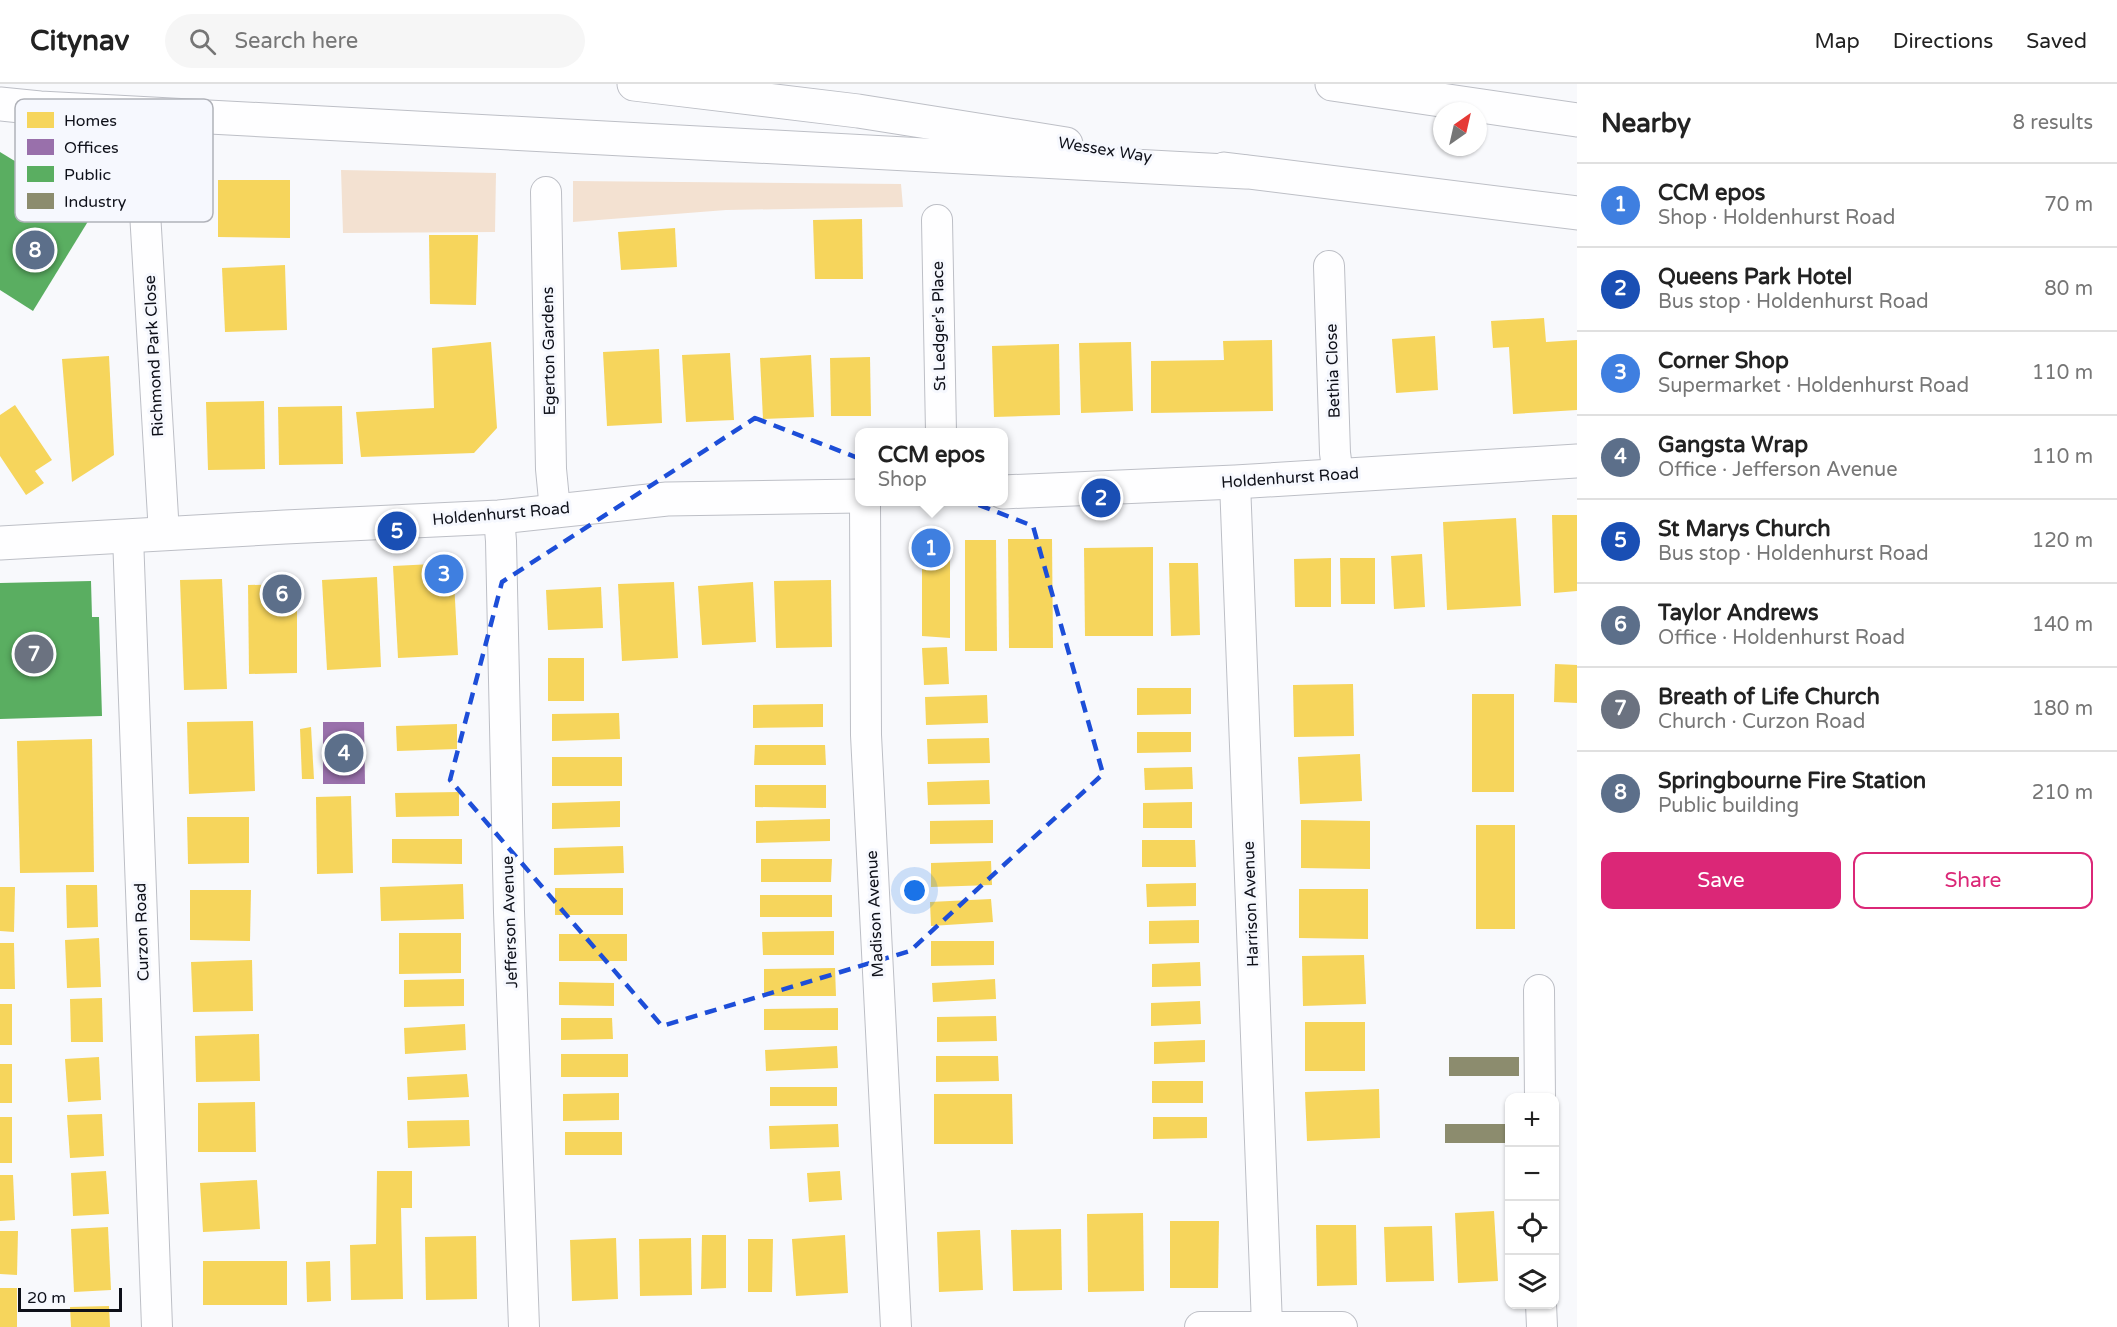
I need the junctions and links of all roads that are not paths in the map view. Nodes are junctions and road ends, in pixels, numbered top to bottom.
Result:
1 (634, 84) edge
2 (1332, 84) edge
3 (0, 104) edge
4 (15, 106) edge
5 (213, 117) edge
6 (1577, 120) edge
7 (1245, 172) junction
8 (546, 192) dead end
9 (1577, 213) edge
10 (937, 220) dead end
11 (146, 222) edge
12 (1329, 266) dead end
13 (941, 428) edge
14 (1577, 461) edge
15 (1338, 475) junction
16 (1235, 482) junction
17 (1008, 492) edge
18 (855, 496) edge
19 (865, 506) edge
20 (555, 510) junction
21 (499, 517) junction
22 (164, 534) junction
23 (128, 536) junction
24 (0, 543) edge
25 (1539, 990) dead end
26 (1540, 1093) edge
27 (1541, 1309) edge
28 (1267, 1326) edge
29 (157, 1327) edge
30 (524, 1327) edge
31 (896, 1327) edge
32 (1200, 1327) edge
33 (1342, 1327) edge
34 (1542, 1327) edge

1 - 7 main road, Wessex Way
2 - 6 main road
3 - 4 main road
5 - 7 main road
7 - 9 main road, Wessex Way
8 - 20 street, Egerton Gardens
10 - 13 street, St Ledger's Place
11 - 22 street, Richmond Park Close
12 - 15 street, Bethia Close
14 - 15 main road, Holdenhurst Road
15 - 16 main road, Holdenhurst Road
16 - 17 main road, Holdenhurst Road
16 - 28 street, Harrison Avenue
18 - 20 main road, Holdenhurst Road
19 - 31 street, Madison Avenue
20 - 21 main road, Holdenhurst Road
21 - 22 main road, Holdenhurst Road
21 - 30 street, Jefferson Avenue
22 - 23 main road, Holdenhurst Road
23 - 24 main road, Holdenhurst Road
23 - 29 street, Curzon Road
25 - 26 street
27 - 34 street
28 - 32 street
28 - 33 street

